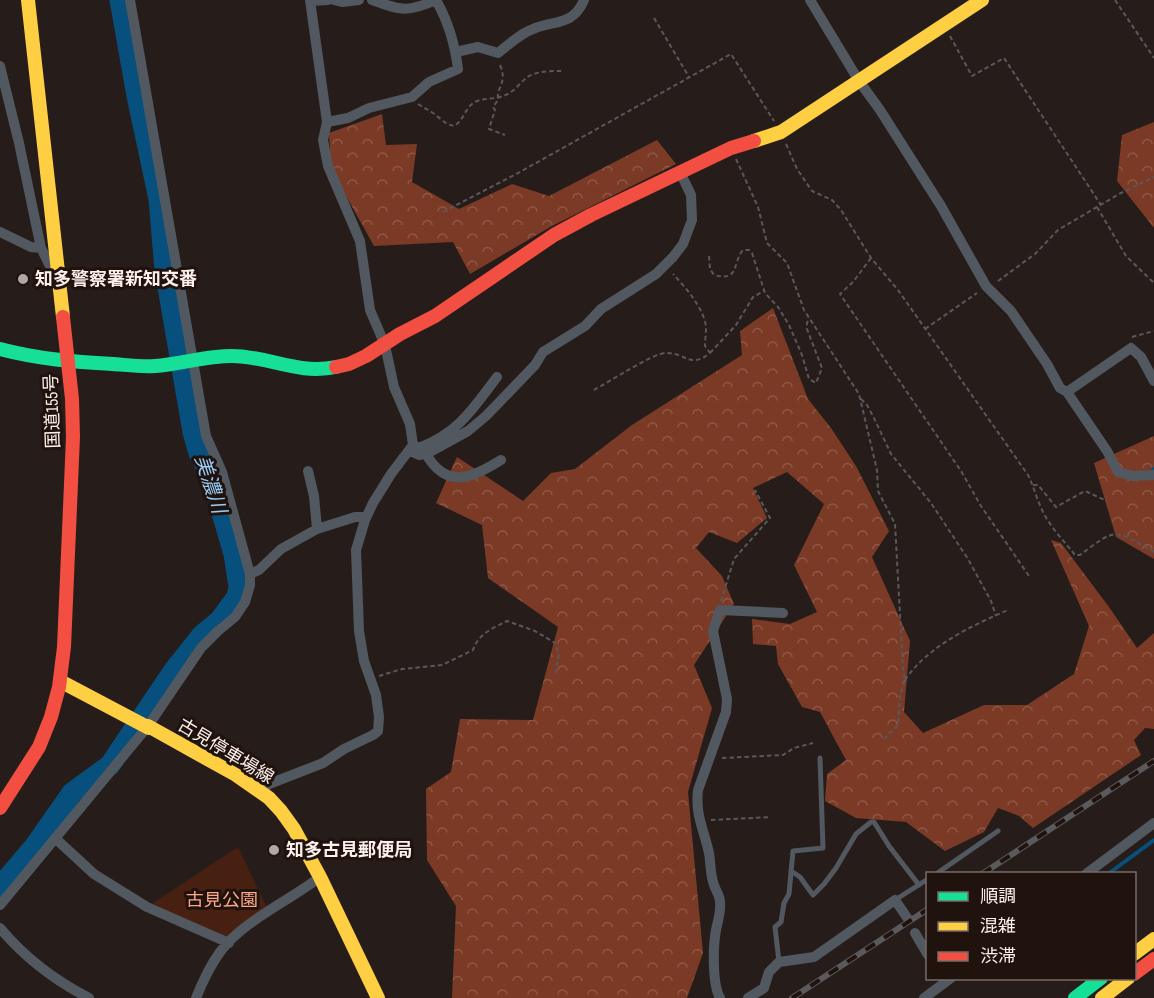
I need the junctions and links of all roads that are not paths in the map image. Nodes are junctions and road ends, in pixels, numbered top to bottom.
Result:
1 (28, 0) edge
2 (130, 0) edge
3 (311, 0) edge
4 (328, 0) edge
5 (334, 0) edge
6 (359, 0) edge
7 (372, 0) edge
8 (436, 0) edge
9 (584, 0) edge
10 (810, 0) edge
11 (981, 0) edge
12 (456, 52) junction
13 (0, 66) edge
14 (859, 81) junction
15 (327, 122) junction
16 (680, 172) junction
17 (0, 232) edge
18 (41, 248) junction
19 (62, 290) junction
20 (385, 345) junction
21 (0, 349) edge
22 (192, 360) junction
23 (68, 362) junction
24 (497, 378) dead end
25 (1154, 381) edge
26 (1067, 392) junction
27 (411, 448) junction
28 (426, 454) junction
29 (501, 460) dead end
30 (308, 471) dead end
31 (1154, 475) edge
32 (366, 517) junction
33 (317, 529) junction
34 (250, 574) junction
35 (783, 613) dead end
36 (60, 681) junction
37 (148, 727) junction
38 (820, 758) dead end
39 (260, 792) junction
40 (0, 807) edge
41 (1154, 823) edge
42 (998, 831) dead end
43 (56, 839) junction
44 (791, 871) junction
45 (937, 872) edge
46 (1087, 872) edge
47 (321, 877) junction
48 (926, 880) edge
49 (919, 885) junction
50 (895, 900) junction
51 (0, 905) edge
52 (908, 919) dead end
53 (0, 928) edge
54 (915, 933) dead end
55 (1154, 939) edge
56 (229, 943) junction
57 (1136, 952) edge
58 (926, 953) edge
59 (1154, 959) edge
60 (779, 962) junction
61 (1136, 972) edge
62 (945, 980) edge
63 (1098, 980) edge
64 (1125, 980) edge
65 (89, 998) edge
66 (196, 998) edge
67 (378, 998) edge
68 (720, 998) edge
69 (748, 998) edge
70 (924, 998) edge
71 (1075, 998) edge
72 (1102, 998) edge

1 - 19 main road, 国道155号
2 - 22 street
3 - 4 street
3 - 15 street
5 - 6 street
7 - 8 street
8 - 12 street
9 - 12 street
10 - 14 street
11 - 14 main road
12 - 15 street
13 - 18 street
14 - 16 main road
14 - 26 street
15 - 20 street
16 - 20 main road
16 - 28 street
17 - 18 street
18 - 19 street
19 - 23 main road, 国道155号
20 - 22 main road
20 - 27 street
21 - 23 main road
22 - 23 main road
22 - 34 street
23 - 36 main road, 国道155号
24 - 27 street
25 - 26 street
26 - 31 street
27 - 28 street
27 - 32 street
28 - 29 street
30 - 33 street
32 - 33 street
32 - 39 street
33 - 34 street
34 - 37 street
35 - 68 street
36 - 37 main road, 古見停車場線
36 - 40 main road, 国道155号
37 - 39 main road, 古見停車場線
37 - 43 street
38 - 44 lane
39 - 47 main road, 古見停車場線
41 - 46 street
42 - 45 lane
43 - 51 street
43 - 56 street
44 - 49 lane
44 - 60 lane
47 - 56 street
47 - 67 main road, 古見停車場線
48 - 49 lane
49 - 50 lane
50 - 52 street
50 - 60 street
53 - 65 street
54 - 58 street
55 - 57 main road
56 - 66 street
59 - 61 main road
60 - 69 street
62 - 70 street
63 - 71 main road
64 - 72 main road

